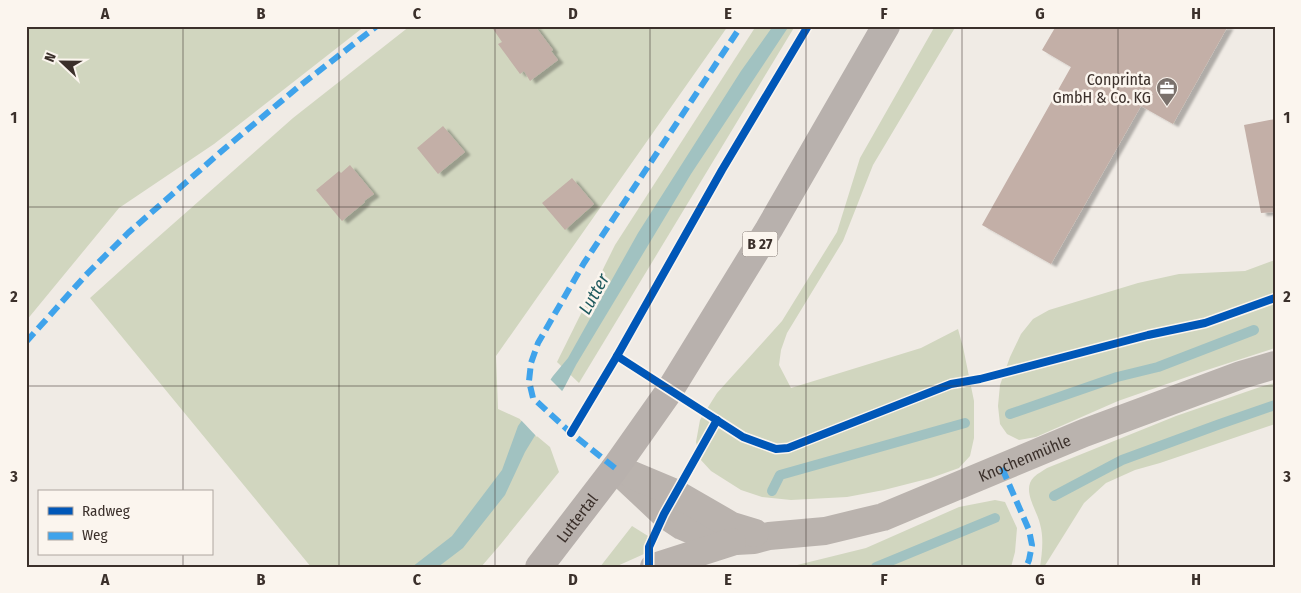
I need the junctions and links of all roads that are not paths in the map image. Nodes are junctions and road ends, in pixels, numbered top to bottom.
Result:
1 (886, 26) edge
2 (1275, 365) edge
3 (615, 468) junction
4 (769, 536) junction
5 (736, 541) junction
6 (539, 567) edge
7 (654, 567) edge

1 - 3 main road, B 27
2 - 4 street, Knochenmühle
3 - 4 street, Knochenmühle
3 - 5 street, Knochenmühle
3 - 6 main road, Luttertal / B 27
4 - 5 street, Knochenmühle
5 - 7 street

